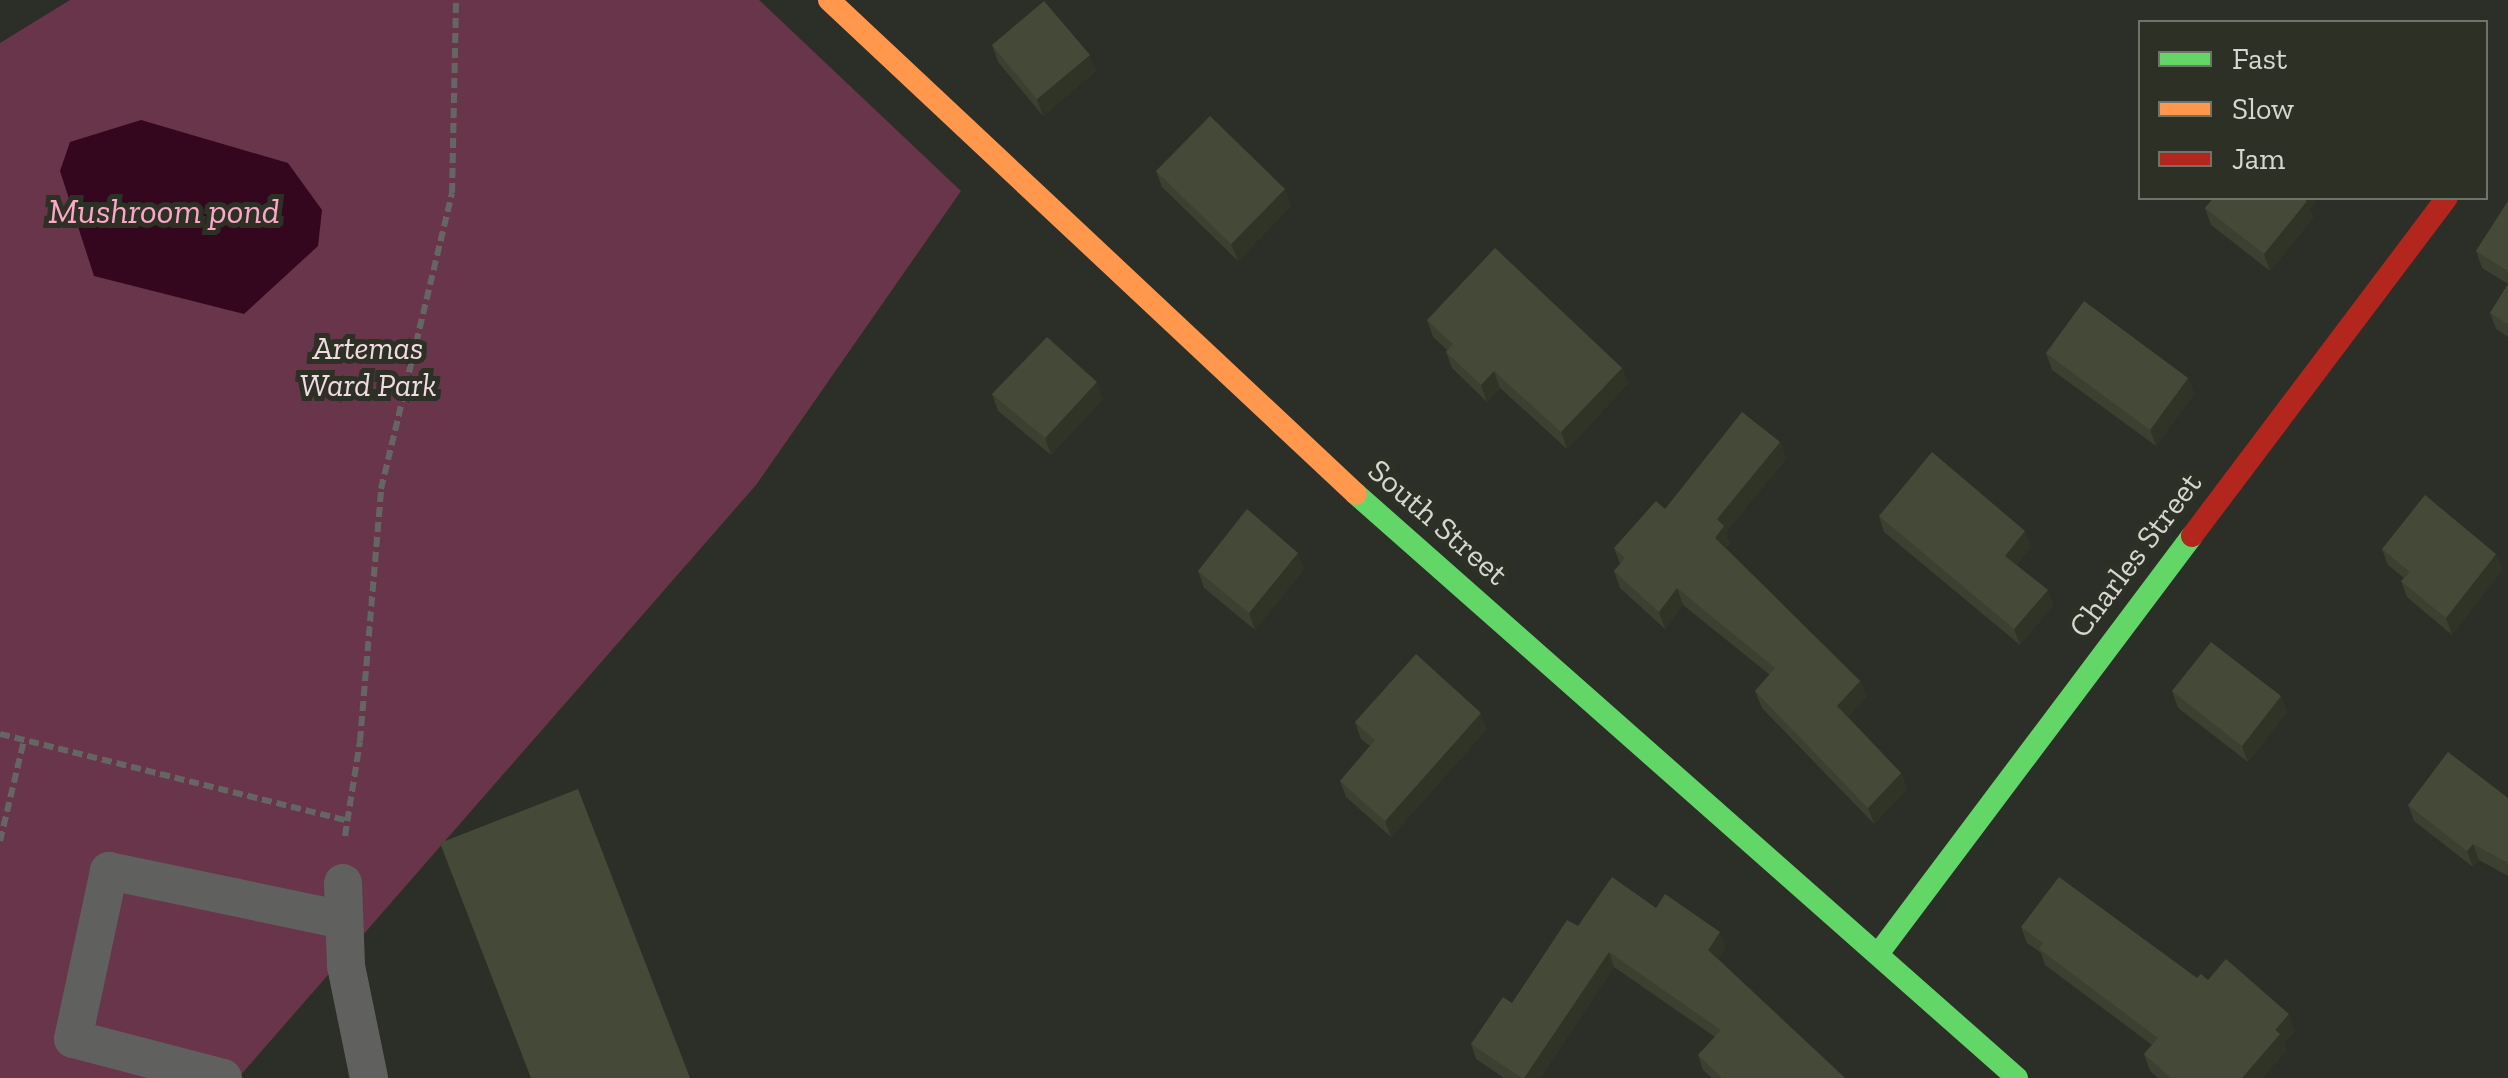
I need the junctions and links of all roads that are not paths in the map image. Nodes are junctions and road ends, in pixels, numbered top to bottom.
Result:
1 (828, 0) edge
2 (2445, 200) edge
3 (1878, 954) junction
4 (224, 1078) edge
5 (369, 1078) edge
6 (2018, 1078) edge

1 - 3 main road, South Street
2 - 3 main road, Charles Street
3 - 6 main road, South Street
4 - 5 lane

